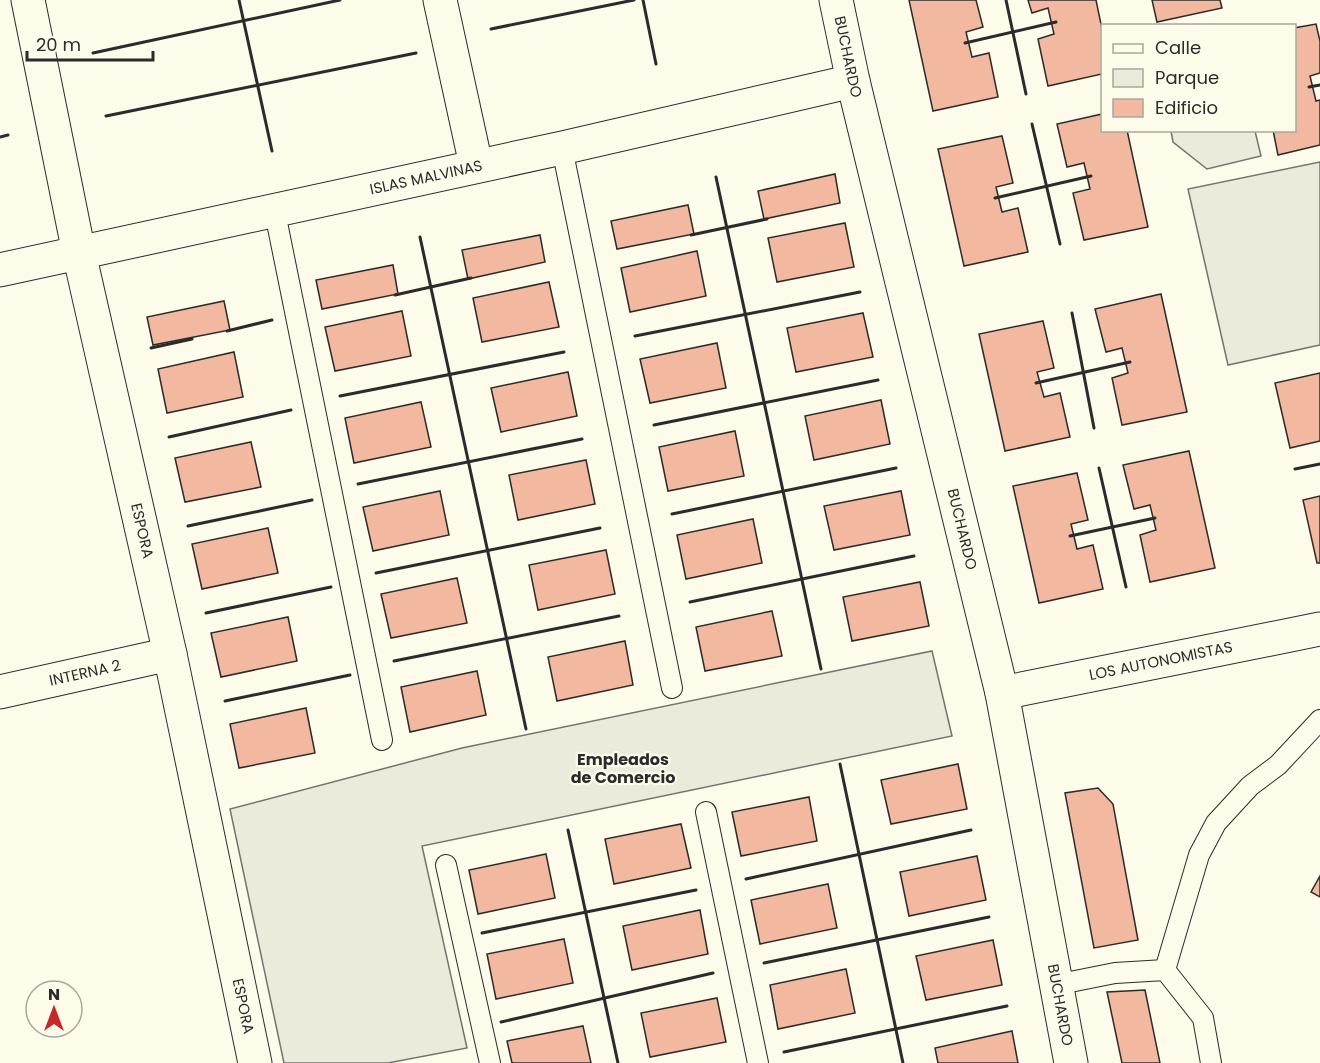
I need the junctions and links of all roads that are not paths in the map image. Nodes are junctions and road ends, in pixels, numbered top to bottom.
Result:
1 (28, 0) edge
2 (440, 0) edge
3 (837, 0) edge
4 (853, 81) junction
5 (561, 148) junction
6 (476, 165) junction
7 (274, 208) junction
8 (79, 253) junction
9 (0, 270) edge
10 (1320, 629) edge
11 (170, 654) junction
12 (672, 688) dead end
13 (0, 692) edge
14 (1002, 693) junction
15 (1320, 720) edge
16 (382, 740) dead end
17 (706, 812) dead end
18 (446, 865) dead end
19 (1165, 970) junction
20 (1055, 984) junction
21 (255, 1063) edge
22 (490, 1063) edge
23 (758, 1063) edge
24 (1071, 1063) edge
25 (1211, 1063) edge

1 - 8 street, ESPORA
2 - 6 street
3 - 4 street, BUCHARDO
4 - 5 street, ISLAS MALVINAS
4 - 14 street, BUCHARDO
5 - 6 street, ISLAS MALVINAS
5 - 12 lane
6 - 7 street, ISLAS MALVINAS
7 - 8 street, ISLAS MALVINAS
7 - 16 lane
8 - 9 street, ISLAS MALVINAS
8 - 11 street, ESPORA
10 - 14 street, LOS AUTONOMISTAS
11 - 13 street, INTERNA 2
11 - 21 street, ESPORA
14 - 20 street, BUCHARDO
15 - 19 lane
17 - 23 lane
18 - 22 lane
19 - 20 lane
19 - 25 lane
20 - 24 street, BUCHARDO

